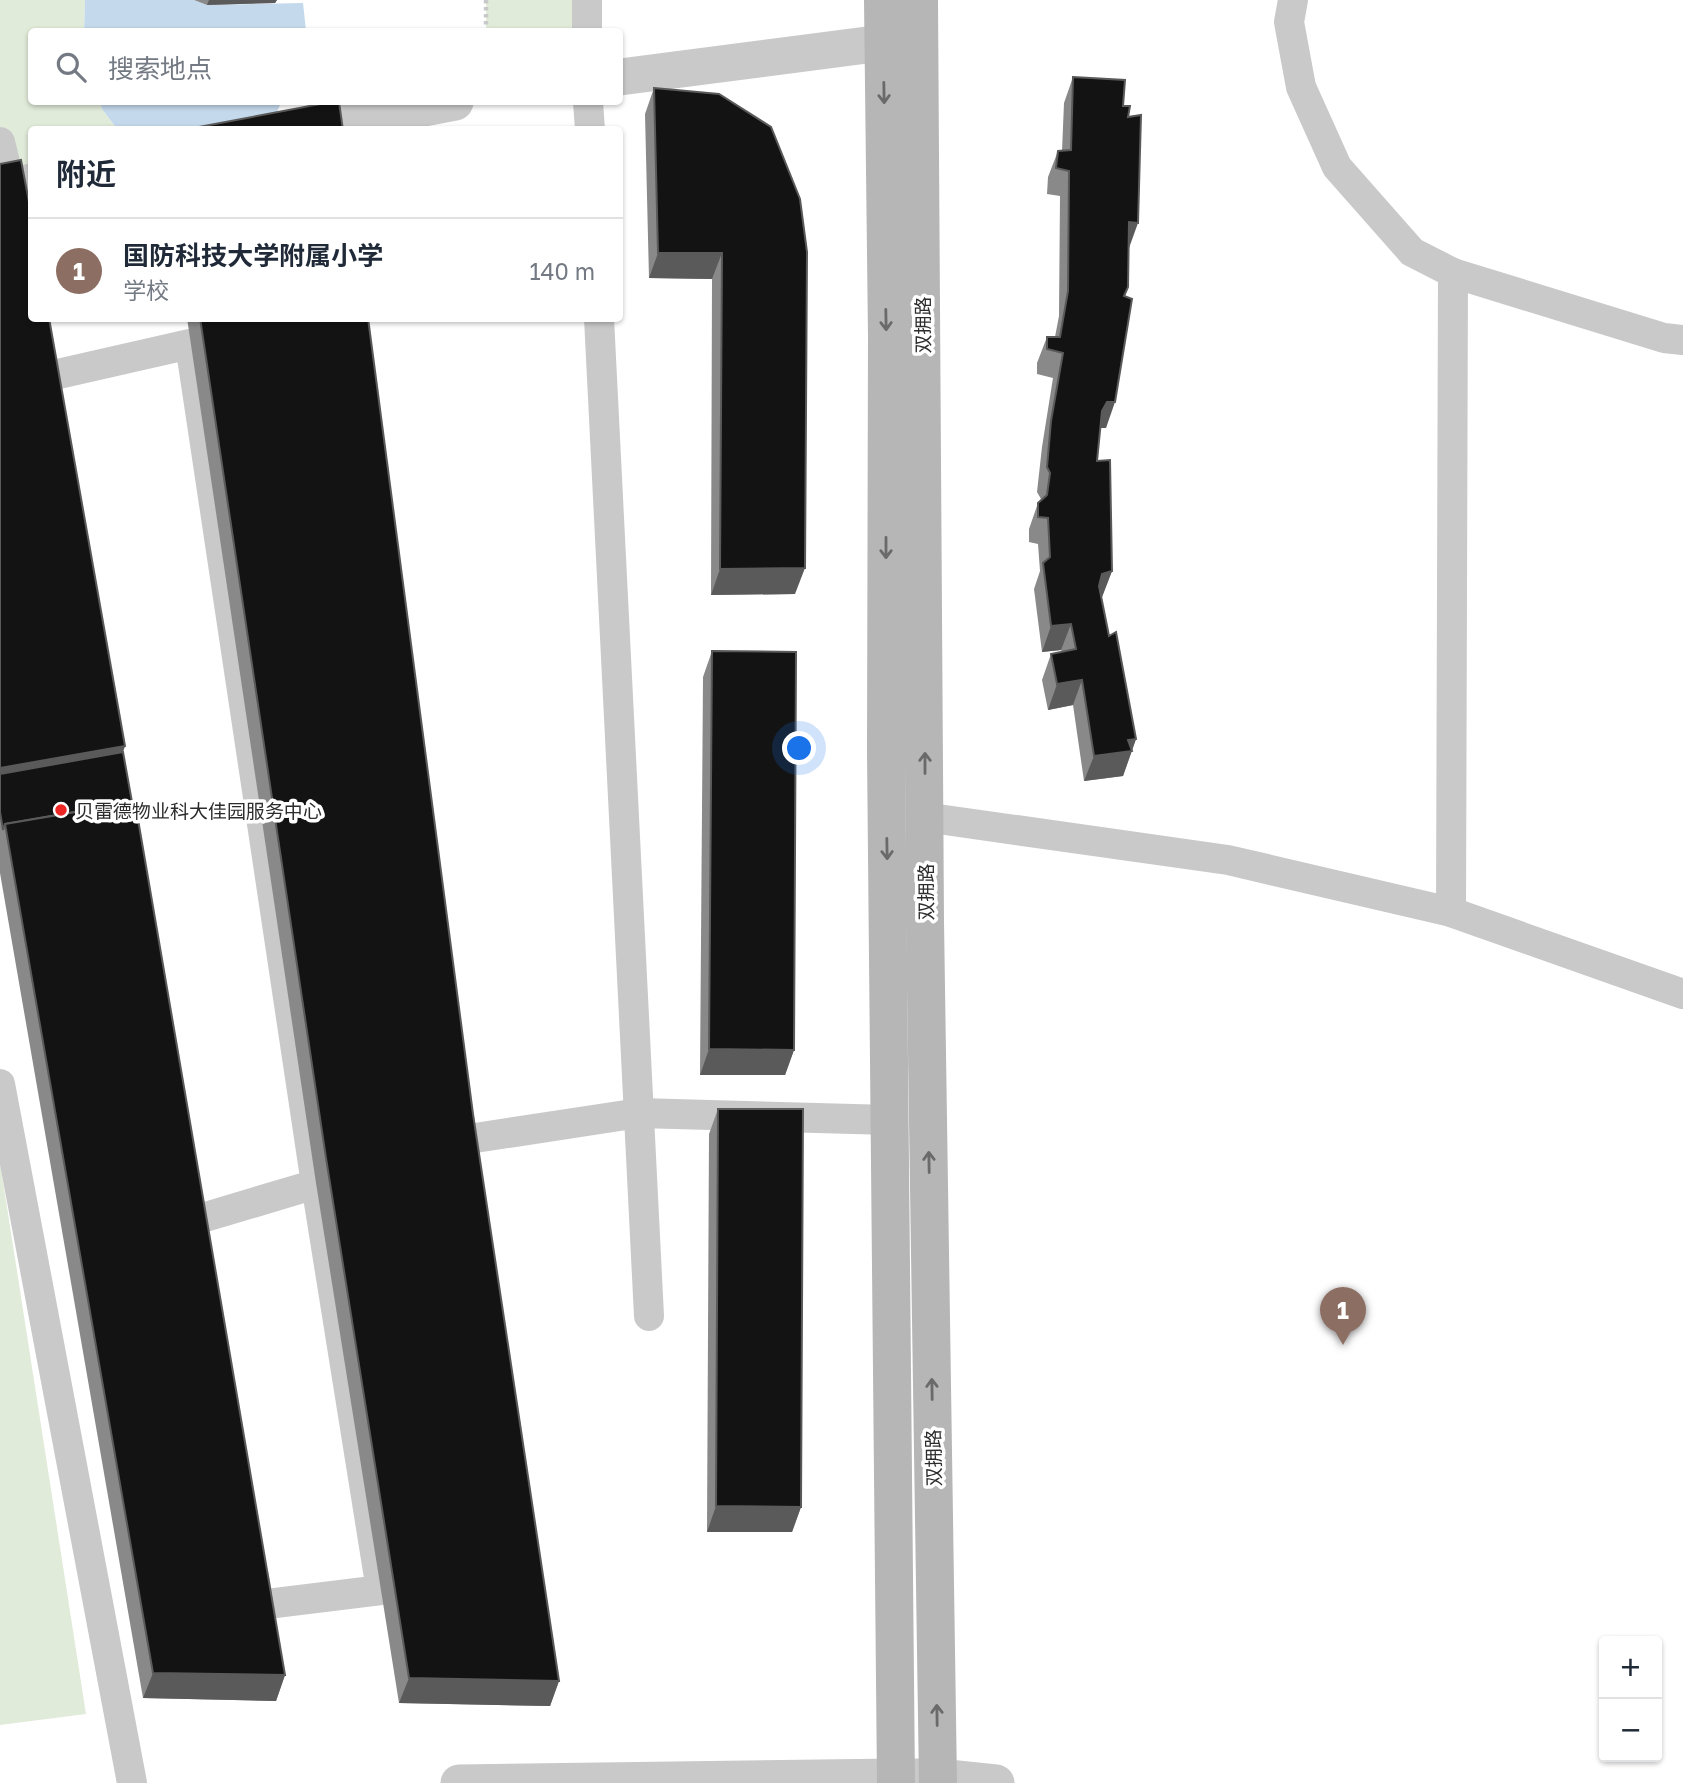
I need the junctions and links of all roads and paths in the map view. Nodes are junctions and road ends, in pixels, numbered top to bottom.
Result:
1 (485, 0) edge
2 (587, 0) edge
3 (883, 0) edge
4 (919, 0) edge
5 (1293, 0) edge
6 (486, 28) edge
7 (587, 28) edge
8 (902, 41) junction
9 (623, 77) edge
10 (439, 105) edge
11 (588, 105) edge
12 (330, 126) edge
13 (590, 126) edge
14 (0, 142) edge
15 (14, 185) edge
16 (21, 235) edge
17 (1453, 273) junction
18 (599, 322) edge
19 (1683, 340) edge
20 (46, 378) edge
21 (924, 817) junction
22 (1451, 912) junction
23 (1683, 994) edge
24 (0, 1084) edge
25 (639, 1113) junction
26 (890, 1120) junction
27 (409, 1148) edge
28 (354, 1157) edge
29 (316, 1184) junction
30 (192, 1221) edge
31 (649, 1316) dead end
32 (250, 1550) edge
33 (896, 1780) edge
34 (938, 1780) edge
35 (132, 1783) edge
36 (459, 1783) edge
37 (996, 1783) edge

1 - 6 path
2 - 7 street
3 - 8 main road, 双拥路
4 - 8 main road, 双拥路
5 - 17 street
8 - 9 street
21 -> 8 main road, 双拥路
8 -> 26 main road, 双拥路
10 - 12 street
11 - 13 street
14 - 15 street
15 - 16 street
17 - 19 street
17 - 22 street
18 - 25 street
20 - 29 street
21 - 22 street
34 -> 21 main road, 双拥路
22 - 23 street
24 - 35 street
25 - 26 street
25 - 27 street
25 - 31 street
26 - 33 main road, 双拥路
28 - 29 street
29 - 30 street
29 - 32 street
33 - 34 street
33 - 36 street
34 - 37 street

